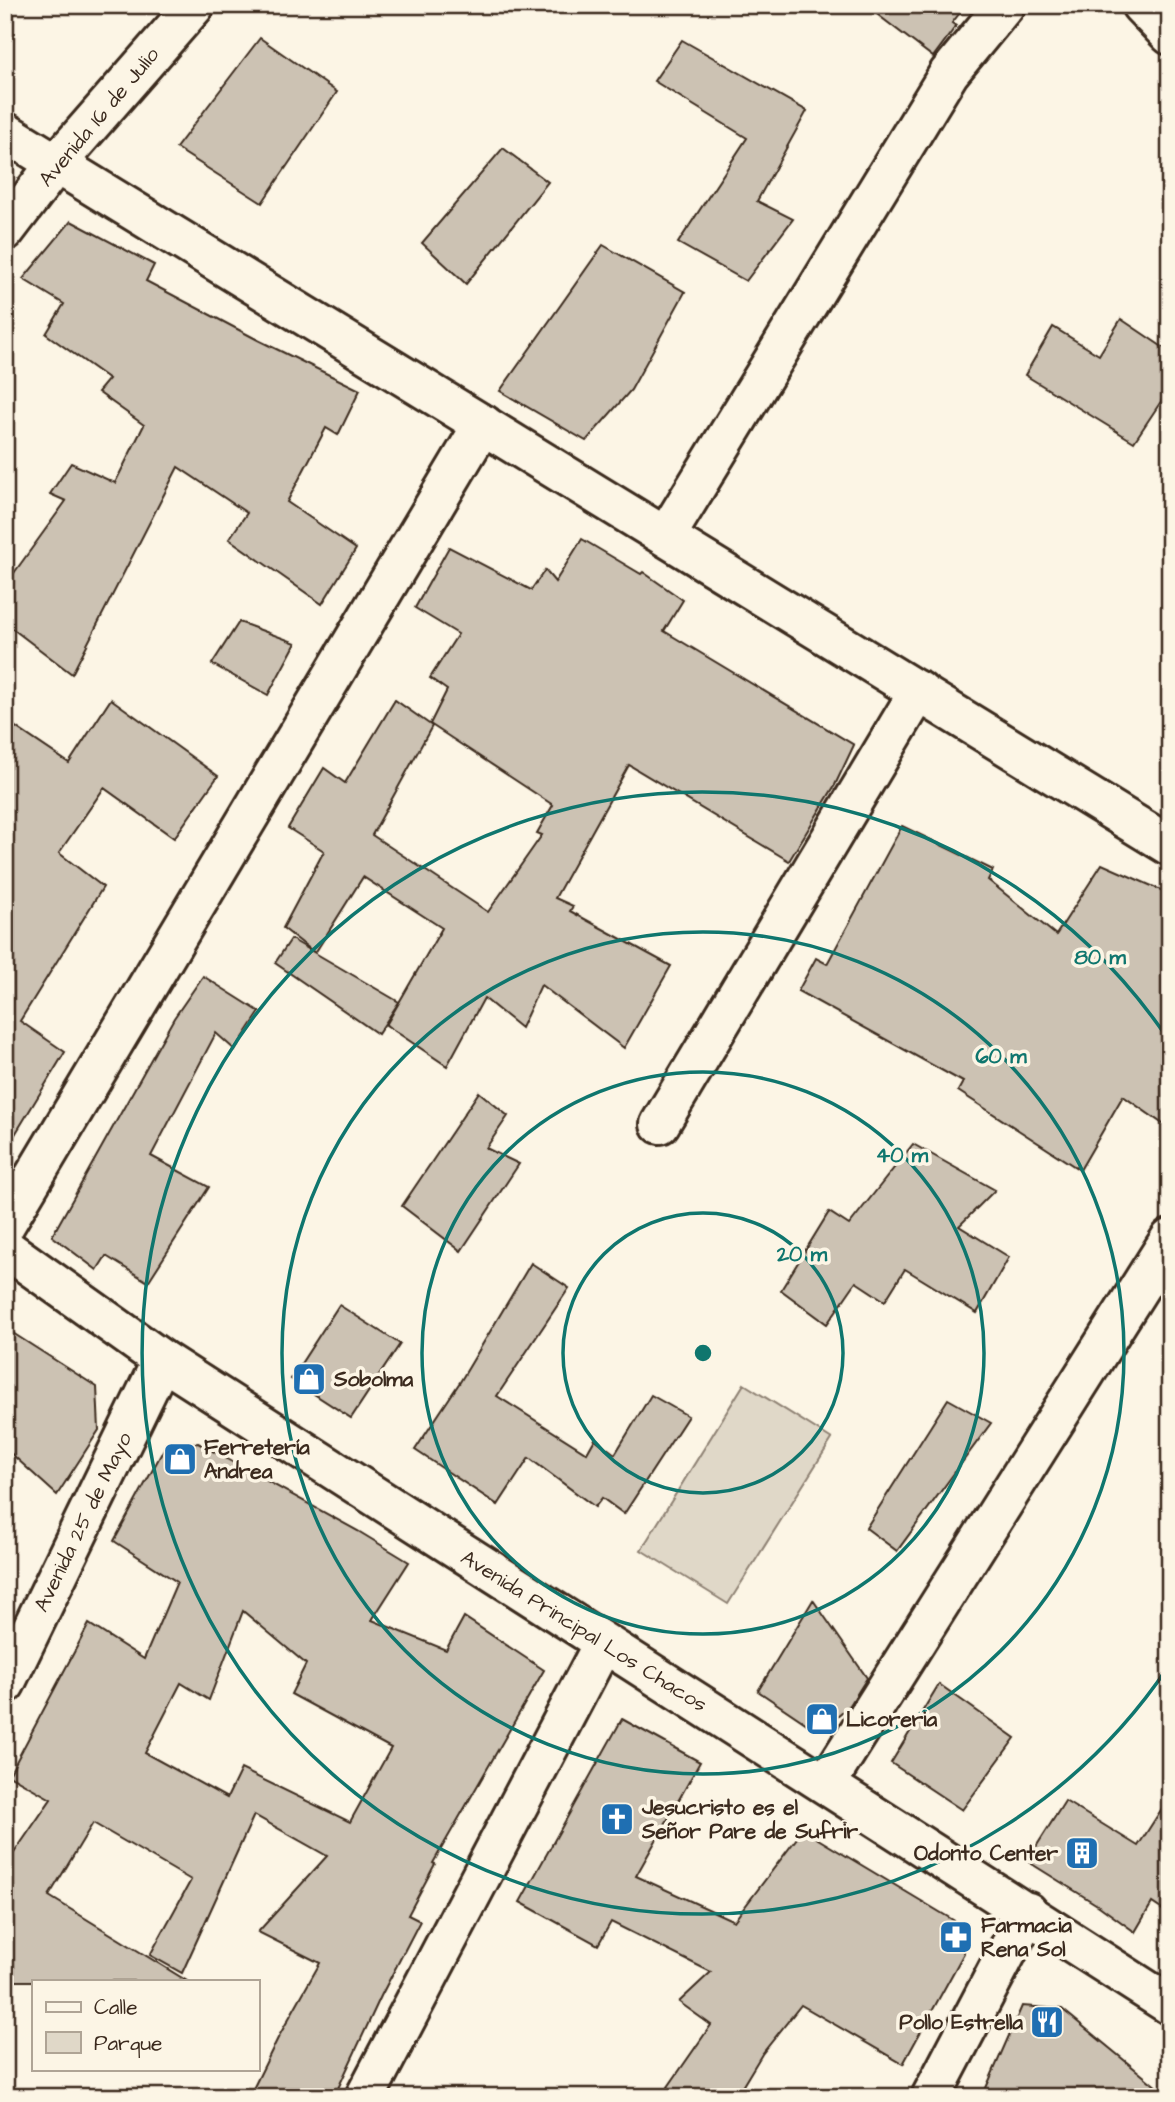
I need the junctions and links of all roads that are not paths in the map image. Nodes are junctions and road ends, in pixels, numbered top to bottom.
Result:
1 (195, 5) edge
2 (1005, 5) edge
3 (1141, 5) edge
4 (1170, 35) edge
5 (5, 132) edge
6 (56, 164) junction
7 (5, 231) edge
8 (483, 424) junction
9 (666, 536) junction
10 (919, 691) junction
11 (1170, 846) edge
12 (660, 1124) dead end
13 (5, 1225) edge
14 (1170, 1239) edge
15 (5, 1248) edge
16 (162, 1360) junction
17 (603, 1644) junction
18 (5, 1684) edge
19 (826, 1784) junction
20 (1028, 1912) junction
21 (1170, 2005) edge
22 (365, 2097) edge
23 (931, 2097) edge

1 - 6 street, Avenida 16 de Julio
2 - 9 street
3 - 4 street
5 - 6 street
6 - 7 street, Avenida 16 de Julio
6 - 8 street
8 - 9 street
8 - 13 street
9 - 10 street
10 - 11 street
10 - 12 street
14 - 19 street
15 - 16 street, Avenida Principal Los Chacos
16 - 17 street, Avenida Principal Los Chacos
16 - 18 street, Avenida 25 de Mayo
17 - 19 street, Avenida Principal Los Chacos
17 - 22 street
19 - 20 street, Avenida Principal Los Chacos
20 - 21 street, Avenida Principal Los Chacos
20 - 23 street

